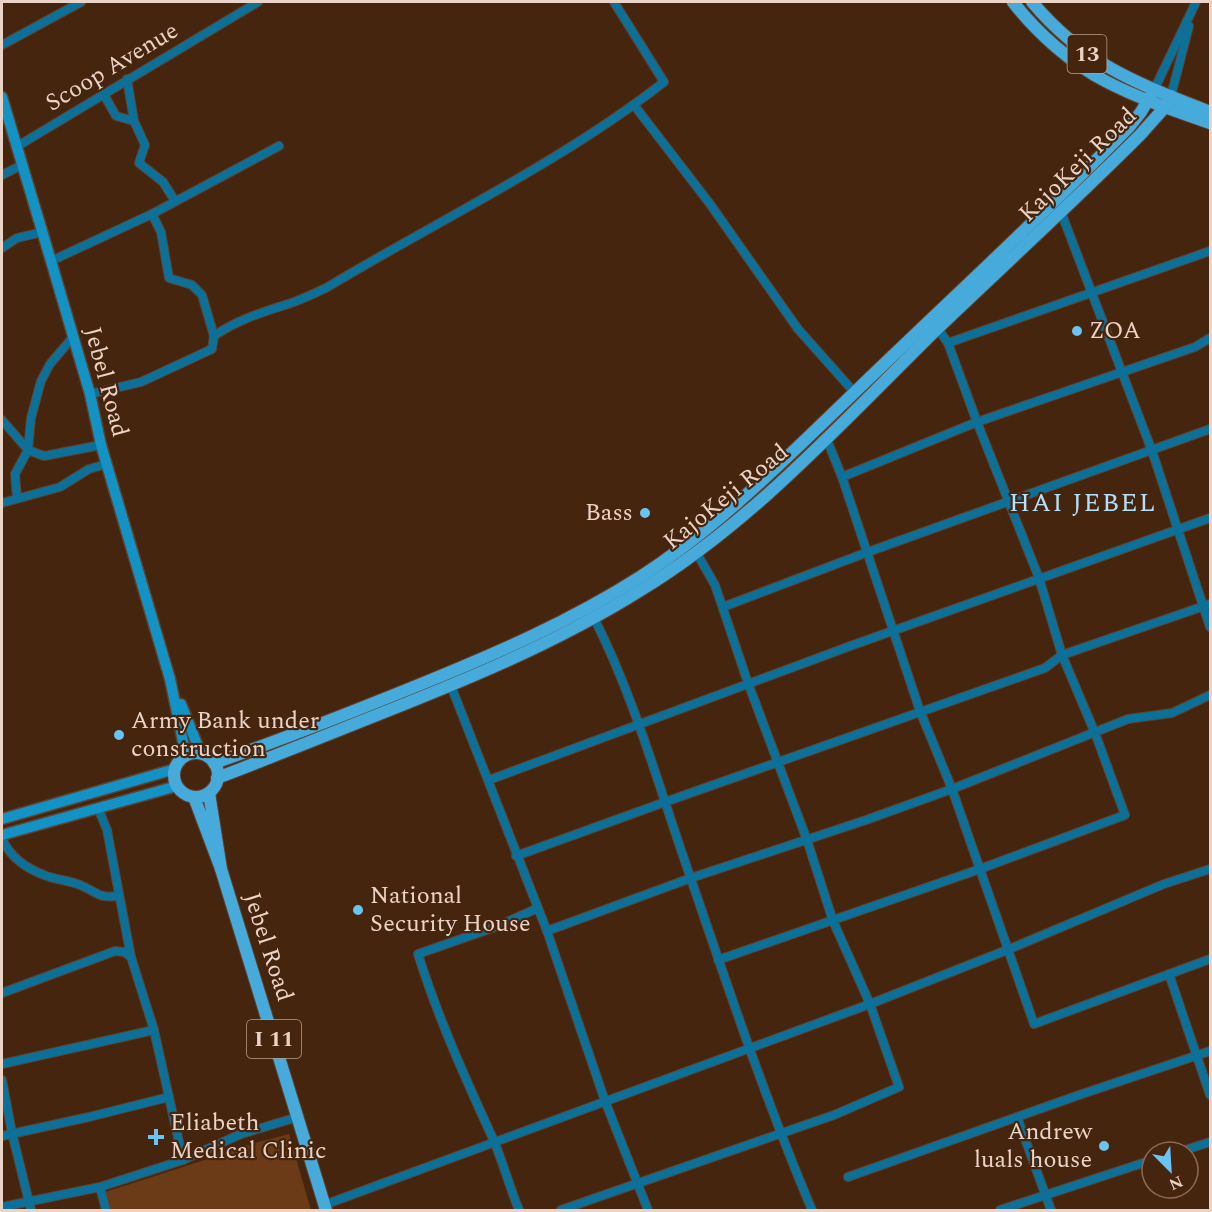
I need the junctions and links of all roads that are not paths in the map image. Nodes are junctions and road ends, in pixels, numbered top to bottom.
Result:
1 (81, 2) edge
2 (258, 2) edge
3 (614, 2) edge
4 (1013, 2) edge
5 (1032, 2) edge
6 (1196, 3) edge
7 (2, 45) edge
8 (127, 79) junction
9 (103, 93) junction
10 (1152, 95) junction
11 (2, 96) edge
12 (1168, 101) junction
13 (634, 105) junction
14 (1210, 112) edge
15 (134, 121) junction
16 (1210, 123) edge
17 (279, 146) dead end
18 (16, 147) junction
19 (22, 165) junction
20 (2, 175) edge
21 (175, 201) junction
22 (1061, 212) junction
23 (152, 214) junction
24 (43, 232) junction
25 (2, 248) edge
26 (1210, 251) edge
27 (51, 261) junction
28 (1092, 294) junction
29 (938, 329) junction
30 (214, 336) junction
31 (73, 337) junction
32 (1210, 338) edge
33 (948, 343) junction
34 (1121, 373) junction
35 (854, 392) junction
36 (90, 394) junction
37 (2, 420) edge
38 (977, 422) junction
39 (1210, 429) edge
40 (827, 440) junction
41 (101, 445) junction
42 (28, 450) junction
43 (1152, 451) junction
44 (107, 464) junction
45 (842, 477) junction
46 (17, 498) junction
47 (1010, 501) junction
48 (2, 503) edge
49 (1210, 518) edge
50 (1178, 529) junction
51 (696, 552) junction
52 (868, 552) junction
53 (1039, 579) junction
54 (1207, 605) edge
55 (723, 606) junction
56 (594, 618) junction
57 (1210, 627) edge
58 (894, 631) junction
59 (1062, 655) junction
60 (170, 679) junction
61 (748, 683) junction
62 (451, 686) junction
63 (1210, 695) edge
64 (920, 711) junction
65 (639, 724) junction
66 (1095, 733) junction
67 (201, 754) junction
68 (186, 756) junction
69 (214, 764) junction
70 (778, 764) junction
71 (175, 769) junction
72 (217, 778) junction
73 (489, 780) junction
74 (177, 786) junction
75 (952, 789) junction
76 (208, 793) junction
77 (194, 797) junction
78 (665, 802) junction
79 (99, 808) junction
80 (2, 819) edge
81 (2, 837) edge
82 (807, 840) junction
83 (516, 856) junction
84 (221, 868) junction
85 (980, 869) junction
86 (1210, 869) edge
87 (691, 878) junction
88 (120, 896) junction
89 (538, 908) junction
90 (833, 921) junction
91 (547, 932) junction
92 (1007, 950) junction
93 (131, 957) junction
94 (1210, 959) edge
95 (718, 960) junction
96 (1169, 974) junction
97 (2, 993) edge
98 (870, 1004) junction
99 (154, 1030) junction
100 (750, 1048) junction
101 (1210, 1051) edge
102 (1197, 1056) junction
103 (2, 1065) edge
104 (2, 1080) edge
105 (1210, 1095) edge
106 (169, 1097) junction
107 (605, 1101) junction
108 (1017, 1117) junction
109 (298, 1118) junction
110 (12, 1134) junction
111 (780, 1134) junction
112 (2, 1136) edge
113 (494, 1142) junction
114 (183, 1160) junction
115 (1140, 1164) edge
116 (848, 1177) dead end
117 (637, 1183) junction
118 (100, 1187) junction
119 (1045, 1194) junction
120 (30, 1206) edge
121 (2, 1207) edge
122 (325, 1208) edge
123 (106, 1210) edge
124 (519, 1210) edge
125 (561, 1210) edge
126 (648, 1210) edge
127 (812, 1210) edge
128 (1000, 1210) edge
129 (1051, 1210) edge

1 - 7 street
2 - 8 street, Scoop Avenue
3 - 13 street
4 - 10 main road
5 - 10 main road, 13
6 - 10 street
6 - 12 street
8 - 9 street, Scoop Avenue
8 - 15 street
9 - 15 street
9 - 18 street, Scoop Avenue
10 - 12 main road
10 - 35 main road, KajoKeji Road
11 - 18 main road, Jebel Road
12 - 14 main road
12 - 16 main road
12 - 22 main road, KajoKeji Road
13 - 30 street
13 - 35 street
15 - 21 street
17 - 21 street
18 - 19 main road, Jebel Road
19 - 20 street
19 - 24 main road, Jebel Road
21 - 23 street
22 - 28 street
22 - 29 main road, KajoKeji Road
23 - 27 street
23 - 30 street
24 - 25 street
24 - 27 main road, Jebel Road
26 - 28 street
27 - 31 main road, Jebel Road
28 - 33 street
28 - 34 street
29 - 33 street
29 - 40 main road, KajoKeji Road
30 - 36 street
31 - 36 main road, Jebel Road
31 - 42 street
32 - 34 street
33 - 38 street
34 - 38 street
34 - 43 street
35 - 69 main road, KajoKeji Road
36 - 41 main road, Jebel Road
37 - 42 street
38 - 45 street
38 - 47 street
39 - 43 street
40 - 45 street
40 - 51 main road, KajoKeji Road
41 - 42 street
41 - 44 main road, Jebel Road
42 - 46 street
43 - 47 street
43 - 50 street
44 - 46 street
44 - 60 main road, Jebel Road
45 - 52 street
46 - 48 street
47 - 52 street
47 - 53 street
49 - 50 street
50 - 53 street
50 - 54 street
51 - 55 street
51 - 56 main road, KajoKeji Road
52 - 55 street
52 - 58 street
53 - 58 street
53 - 59 street
54 - 57 street
54 - 59 street
55 - 61 street
56 - 62 main road, KajoKeji Road
56 - 65 street
58 - 61 street
58 - 64 street
59 - 64 street
59 - 66 street
60 - 67 main road, Jebel Road
60 - 68 main road, Jebel Road
61 - 65 street
61 - 70 street
62 - 72 main road, KajoKeji Road
62 - 73 street
63 - 66 street
64 - 70 street
64 - 75 street
65 - 73 street
65 - 78 street
66 - 75 street
66 - 85 street
67 - 68 main road
67 - 69 main road
68 - 71 main road
69 - 72 main road
70 - 78 street
70 - 82 street
71 - 74 main road
71 - 80 main road
72 - 76 main road
73 - 83 street
74 - 77 main road
74 - 79 main road
75 - 82 street
75 - 85 street
76 - 77 main road
76 - 84 main road, Jebel Road / I 11
77 - 84 main road, Jebel Road / I 11
78 - 83 street
78 - 87 street
79 - 81 main road
79 - 88 street
81 - 88 street
82 - 87 street
82 - 90 street
83 - 89 street
84 - 109 main road, Jebel Road / I 11
85 - 90 street
85 - 92 street
86 - 92 street
87 - 91 street
87 - 95 street
88 - 93 street
89 - 91 street
89 - 113 street
90 - 95 street
90 - 98 street
91 - 107 street
92 - 96 street
92 - 98 street
93 - 97 street
93 - 99 street
94 - 96 street
95 - 100 street
96 - 102 street
98 - 100 street
98 - 111 street
99 - 103 street
99 - 106 street
100 - 107 street
100 - 111 street
101 - 102 street
102 - 105 street
102 - 108 street
104 - 110 street
106 - 110 street
106 - 114 street
107 - 113 street
107 - 117 street
108 - 116 street
108 - 119 street
109 - 114 street
109 - 122 main road, Jebel Road / I 11
110 - 112 street
110 - 120 street
111 - 117 street
111 - 127 street
113 - 122 street
113 - 124 street
114 - 118 street
115 - 119 street
117 - 125 street
117 - 126 street
118 - 120 street
118 - 123 street
119 - 128 street
119 - 129 street
120 - 121 street

